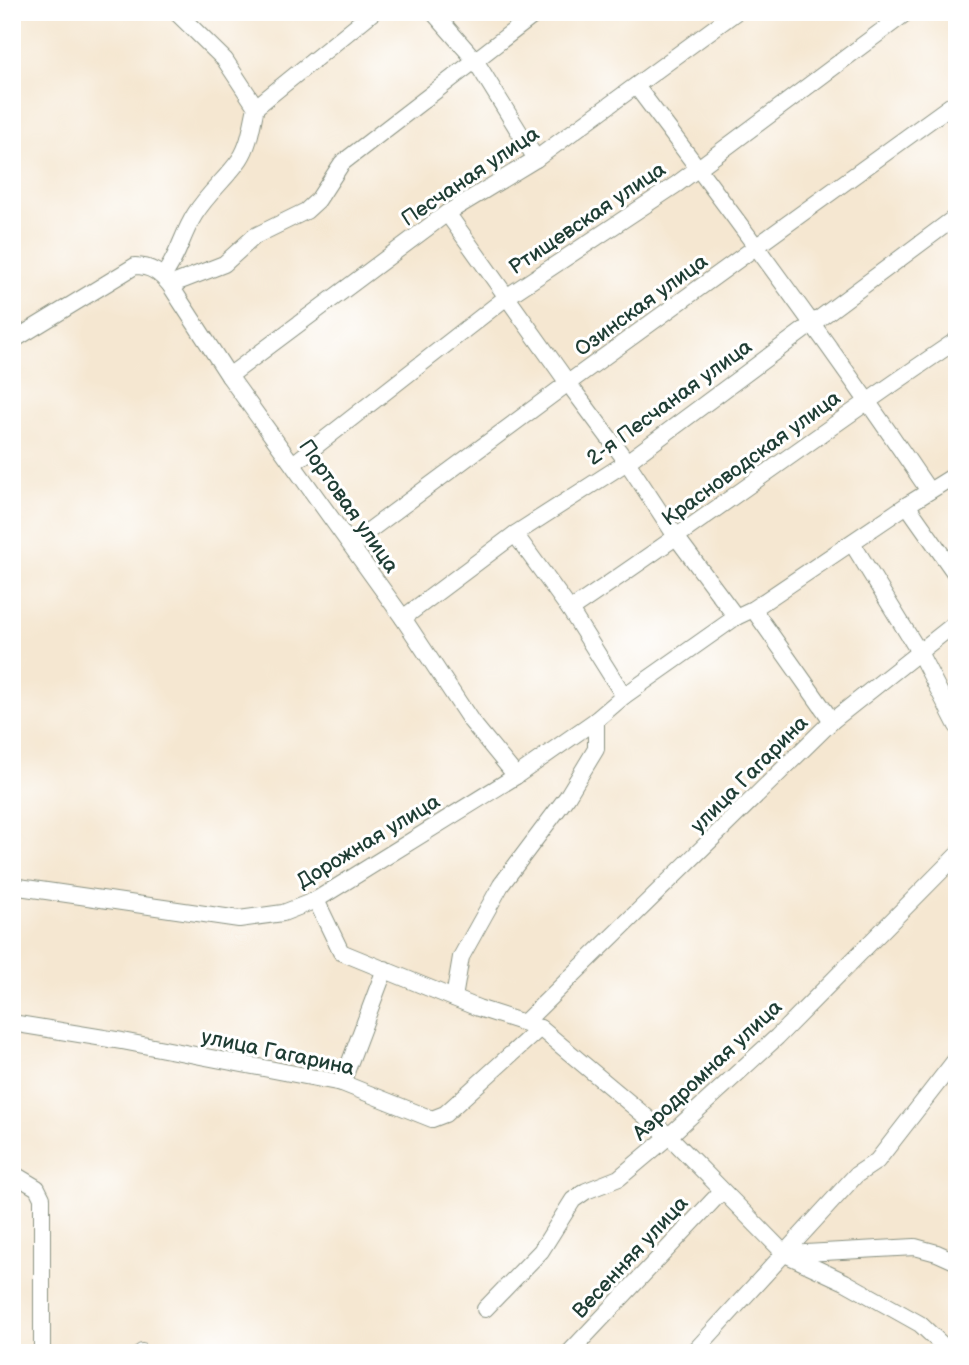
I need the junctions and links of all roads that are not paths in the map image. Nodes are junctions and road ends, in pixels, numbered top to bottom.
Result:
1 (176, 12) edge
2 (373, 12) edge
3 (433, 12) edge
4 (538, 12) edge
5 (736, 12) edge
6 (907, 12) edge
7 (475, 60) junction
8 (636, 86) junction
9 (957, 101) edge
10 (256, 107) junction
11 (536, 159) junction
12 (698, 167) junction
13 (447, 213) junction
14 (957, 215) edge
15 (758, 247) junction
16 (167, 280) junction
17 (508, 296) junction
18 (810, 323) junction
19 (12, 341) edge
20 (957, 341) edge
21 (229, 376) junction
22 (568, 383) junction
23 (868, 400) junction
24 (627, 461) junction
25 (293, 464) junction
26 (957, 474) edge
27 (929, 491) junction
28 (907, 505) junction
29 (515, 534) junction
30 (677, 538) junction
31 (852, 543) junction
32 (351, 544) junction
33 (957, 576) edge
34 (753, 609) junction
35 (570, 610) junction
36 (736, 617) junction
37 (403, 618) junction
38 (957, 622) edge
39 (919, 652) junction
40 (624, 696) junction
41 (596, 720) junction
42 (832, 721) junction
43 (957, 726) edge
44 (516, 776) junction
45 (957, 855) edge
46 (12, 886) edge
47 (316, 900) junction
48 (385, 968) junction
49 (454, 998) junction
50 (12, 1023) edge
51 (532, 1025) junction
52 (957, 1058) edge
53 (342, 1083) junction
54 (669, 1136) junction
55 (12, 1172) edge
56 (722, 1191) junction
57 (785, 1254) junction
58 (957, 1262) edge
59 (485, 1309) dead end
60 (42, 1353) edge
61 (569, 1353) edge
62 (693, 1353) edge
63 (951, 1353) edge

1 - 10 street
2 - 10 street
3 - 7 street
4 - 7 street
5 - 8 street, Песчаная улица
6 - 12 street, Ртищевская улица
7 - 11 street
7 - 16 street
8 - 11 street, Песчаная улица
8 - 12 street
9 - 15 street, Озинская улица
10 - 16 street
11 - 13 street, Песчаная улица
12 - 15 street
12 - 17 street, Ртищевская улица
13 - 17 street
13 - 21 street, Песчаная улица
14 - 18 street, 2-я Песчаная улица
15 - 18 street
15 - 22 street, Озинская улица
16 - 19 street
16 - 21 street, Портовая улица
17 - 22 street
17 - 25 street, Ртищевская улица
18 - 23 street
18 - 24 street, 2-я Песчаная улица
20 - 23 street, Красноводская улица
21 - 25 street, Портовая улица
22 - 24 street
22 - 32 street, Озинская улица
23 - 27 street
23 - 30 street, Красноводская улица
24 - 29 street, 2-я Песчаная улица
24 - 30 street
25 - 32 street, Портовая улица
26 - 27 street, Дорожная улица
27 - 28 street, Дорожная улица
28 - 31 street, Дорожная улица
28 - 33 street
29 - 35 street
29 - 37 street, 2-я Песчаная улица
30 - 35 street, Красноводская улица
30 - 36 street
31 - 34 street, Дорожная улица
31 - 39 street
32 - 37 street, Портовая улица
34 - 36 street, Дорожная улица
34 - 42 street
35 - 40 street
36 - 40 street, Дорожная улица
37 - 44 street, Портовая улица
38 - 39 street, улица Гагарина
39 - 42 street, улица Гагарина
39 - 43 street
40 - 41 street, Дорожная улица
41 - 44 street, Дорожная улица
41 - 49 street
42 - 51 street, улица Гагарина
44 - 47 street, Дорожная улица
45 - 54 street, Аэродромная улица
46 - 47 street, Дорожная улица
47 - 48 street
48 - 49 street
48 - 53 street
49 - 51 street
50 - 53 street, улица Гагарина
51 - 53 street, улица Гагарина
51 - 54 street
52 - 57 street
54 - 56 street
54 - 59 street, Аэродромная улица
55 - 60 street
56 - 57 street
56 - 61 street, Весенняя улица
57 - 58 street
57 - 62 street
57 - 63 street

